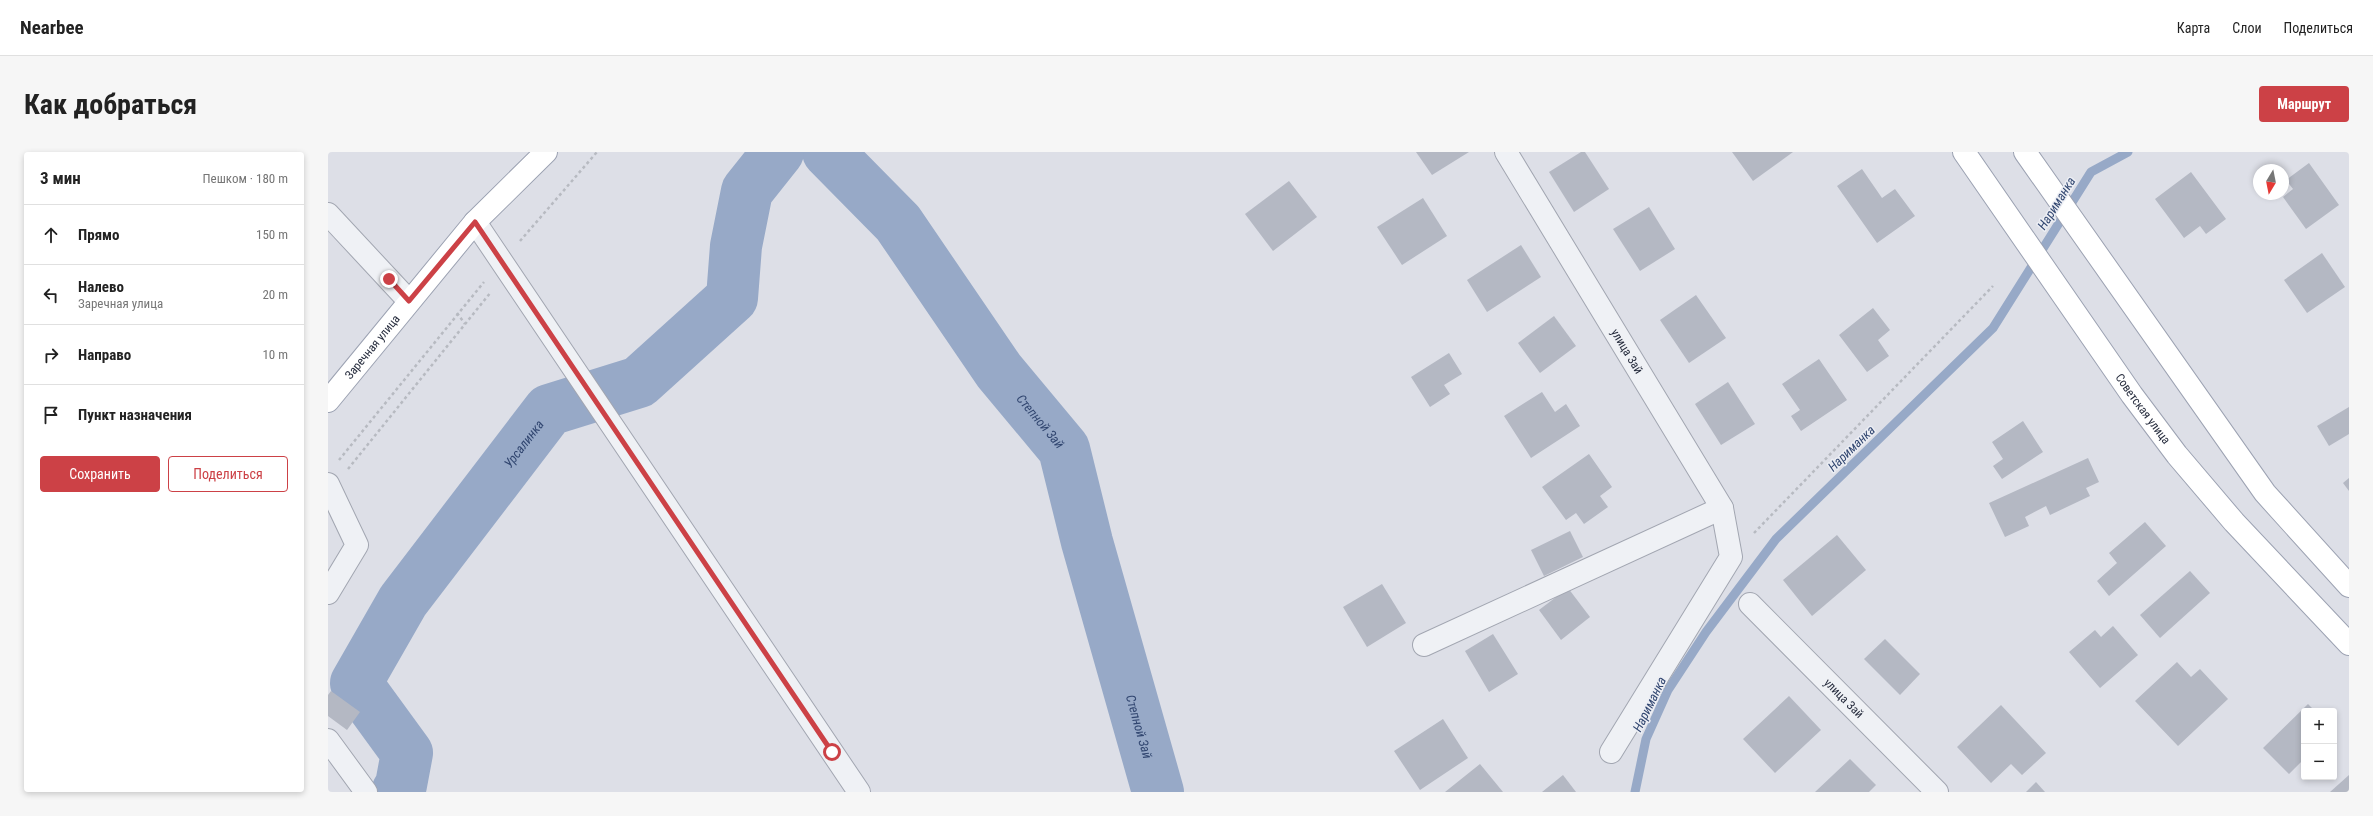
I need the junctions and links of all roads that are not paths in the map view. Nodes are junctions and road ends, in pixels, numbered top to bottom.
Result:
1 (546, 152) edge
2 (1506, 152) edge
3 (1964, 152) edge
4 (2025, 152) edge
5 (328, 214) edge
6 (475, 222) junction
7 (409, 301) junction
8 (328, 401) edge
9 (330, 487) edge
10 (1722, 508) junction
11 (2349, 586) edge
12 (328, 593) edge
13 (1750, 604) dead end
14 (2349, 644) edge
15 (1424, 645) dead end
16 (328, 740) edge
17 (1611, 752) dead end
18 (366, 792) edge
19 (859, 792) edge
20 (1937, 792) edge

1 - 6 main road, Заречная улица
2 - 10 street, улица Зай
3 - 14 main road, Советская улица
4 - 11 main road
5 - 7 street
6 - 7 main road, Заречная улица
6 - 19 street
7 - 8 main road, Заречная улица
9 - 12 street
10 - 15 street
10 - 17 street, улица Зай
13 - 20 street, улица Зай
16 - 18 street

